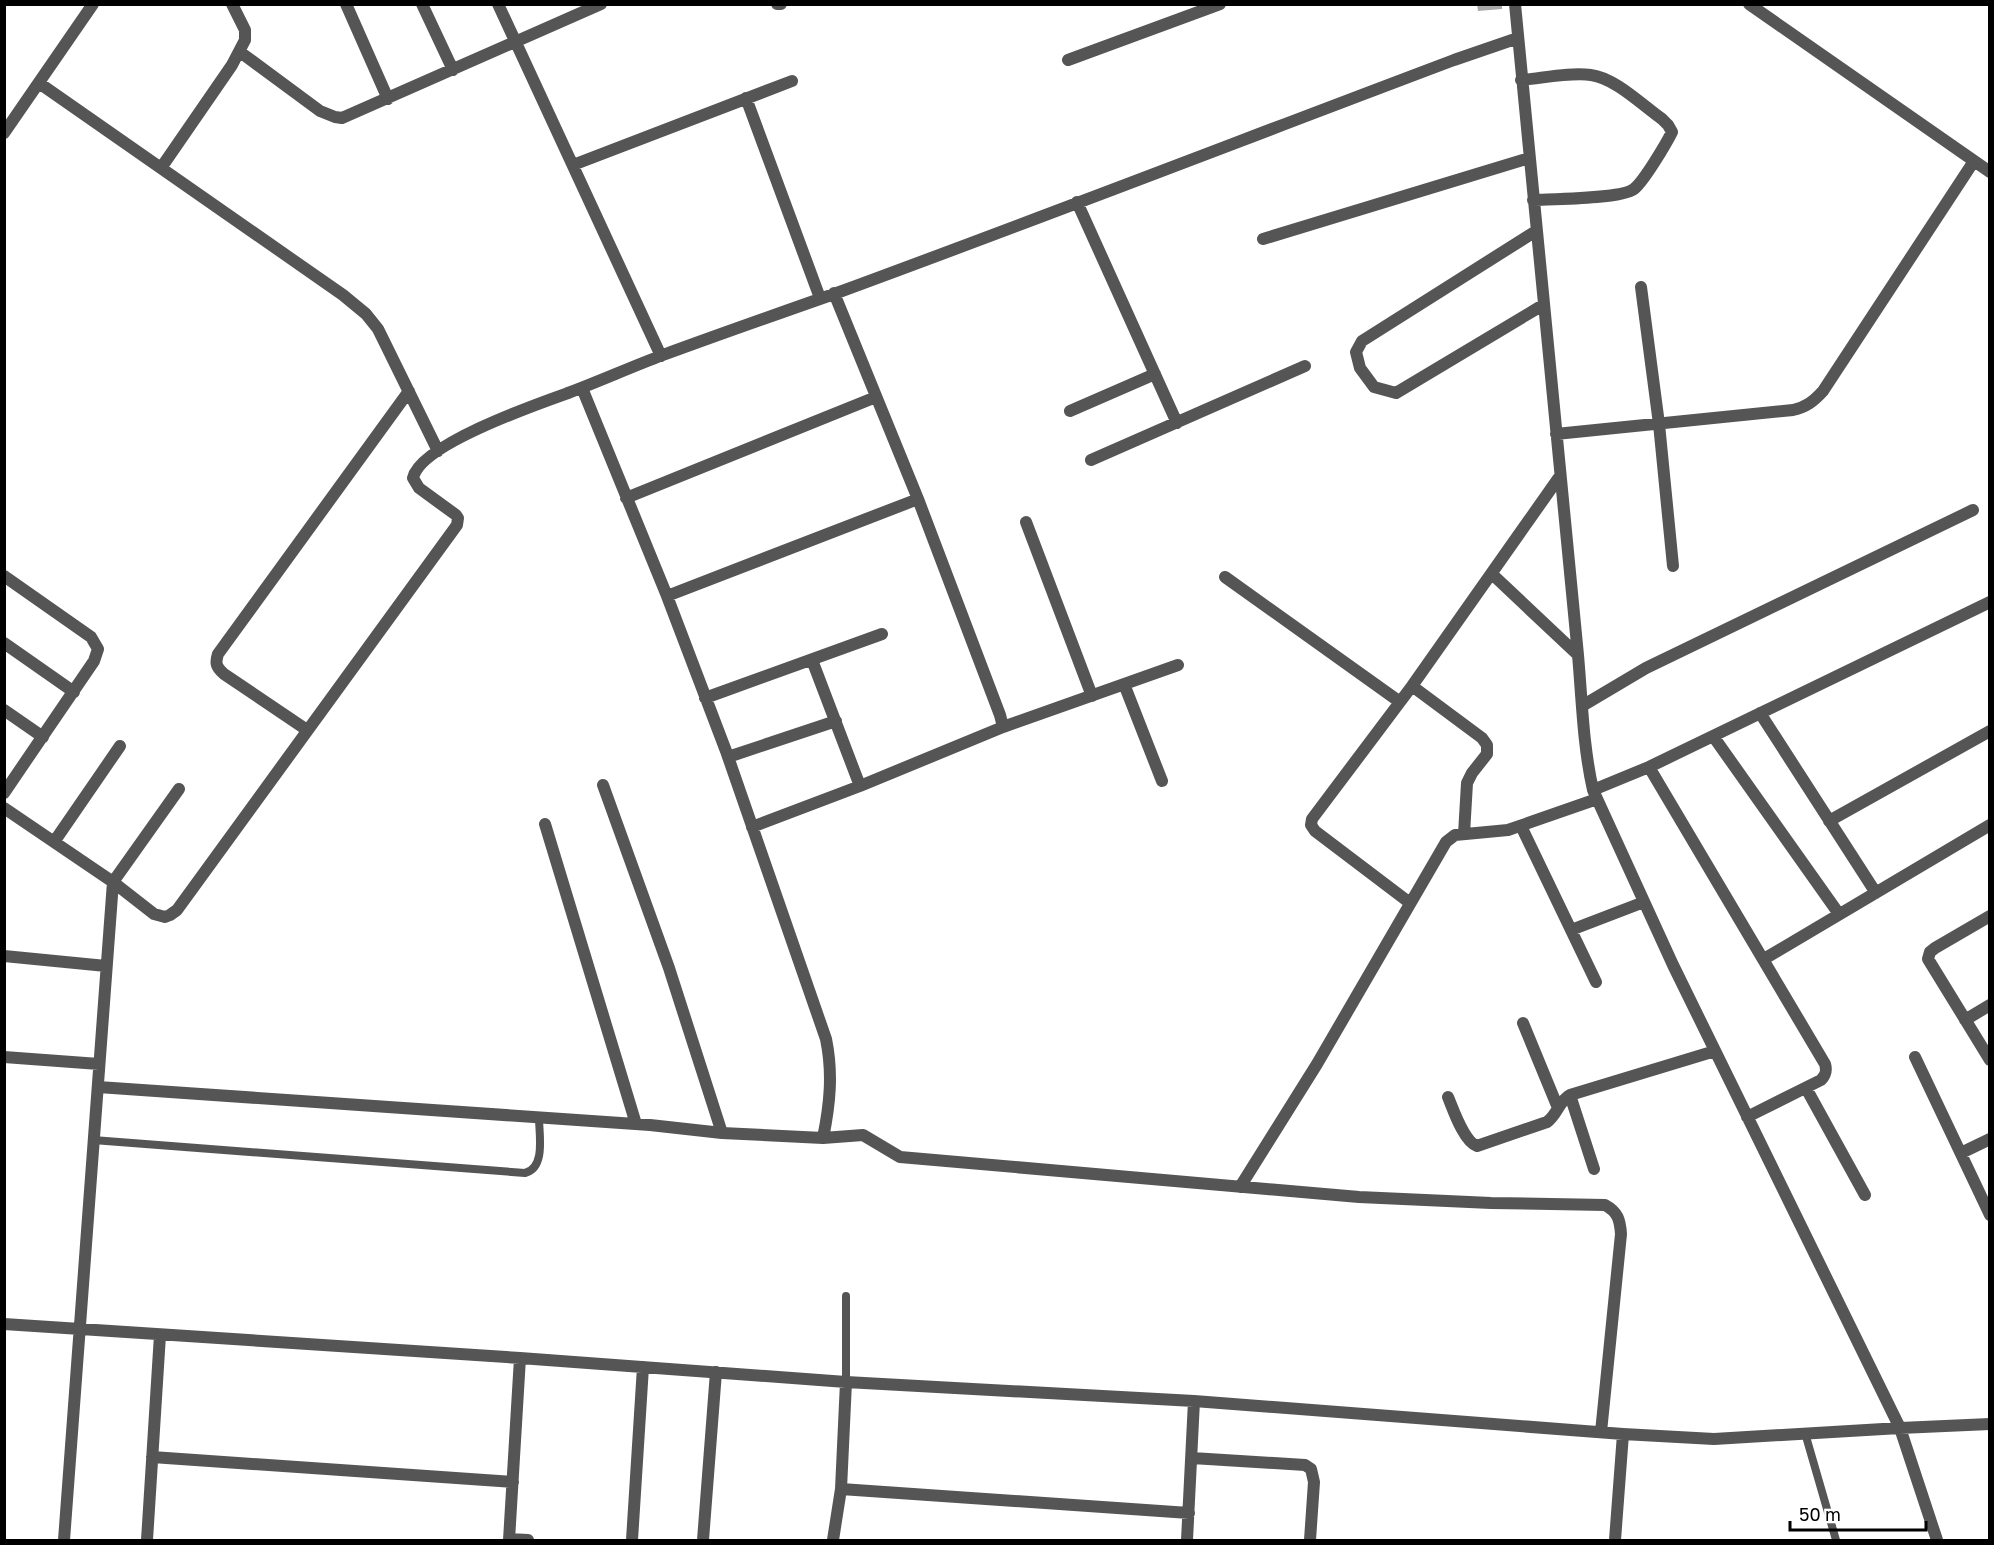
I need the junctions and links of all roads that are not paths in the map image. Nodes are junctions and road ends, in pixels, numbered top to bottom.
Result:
1 (93, 4) edge
2 (232, 4) edge
3 (346, 4) edge
4 (422, 4) edge
5 (498, 4) edge
6 (601, 4) edge
7 (1220, 4) edge
8 (1515, 4) edge
9 (1749, 4) edge
10 (1518, 38) junction
11 (516, 42) junction
12 (240, 52) junction
13 (1068, 60) dead end
14 (453, 70) junction
15 (1521, 80) junction
16 (792, 81) dead end
17 (39, 83) junction
18 (746, 98) junction
19 (388, 99) junction
20 (4, 133) edge
21 (1529, 158) junction
22 (1974, 161) junction
23 (573, 165) junction
24 (161, 168) junction
25 (1989, 172) edge
26 (1533, 200) junction
27 (1077, 202) junction
28 (1536, 231) junction
29 (1263, 238) dead end
30 (1641, 287) dead end
31 (834, 293) junction
32 (820, 298) junction
33 (1543, 305) junction
34 (661, 356) junction
35 (1305, 366) dead end
36 (1155, 374) junction
37 (582, 388) junction
38 (409, 391) junction
39 (876, 397) junction
40 (1070, 411) dead end
41 (1177, 423) junction
42 (1659, 424) junction
43 (1556, 434) junction
44 (438, 451) junction
45 (1091, 460) dead end
46 (1560, 476) junction
47 (626, 498) junction
48 (918, 499) junction
49 (1973, 510) dead end
50 (1026, 522) dead end
51 (1673, 566) dead end
52 (1492, 574) junction
53 (4, 576) edge
54 (1225, 577) dead end
55 (667, 596) junction
56 (1989, 602) edge
57 (882, 634) dead end
58 (4, 643) edge
59 (1578, 655) junction
60 (812, 660) junction
61 (1178, 665) dead end
62 (1124, 684) junction
63 (1412, 686) junction
64 (74, 692) junction
65 (1092, 696) junction
66 (705, 698) junction
67 (1400, 702) junction
68 (1582, 706) junction
69 (4, 710) edge
70 (1760, 713) junction
71 (836, 721) junction
72 (1003, 727) junction
73 (308, 730) junction
74 (1989, 731) edge
75 (1713, 736) junction
76 (43, 737) junction
77 (120, 746) dead end
78 (728, 757) junction
79 (1650, 767) junction
80 (1162, 781) dead end
81 (603, 785) dead end
82 (860, 786) junction
83 (179, 789) dead end
84 (4, 793) edge
85 (1595, 794) junction
86 (4, 808) edge
87 (1829, 821) junction
88 (545, 824) dead end
89 (1989, 825) edge
90 (1521, 826) junction
91 (752, 827) junction
92 (1464, 834) junction
93 (54, 842) junction
94 (112, 882) junction
95 (1876, 893) junction
96 (1644, 902) junction
97 (1410, 903) junction
98 (1839, 914) junction
99 (1989, 916) edge
100 (1571, 930) junction
101 (4, 956) edge
102 (1764, 959) junction
103 (106, 966) junction
104 (1596, 982) dead end
105 (1989, 1005) edge
106 (1965, 1020) junction
107 (1523, 1023) dead end
108 (1715, 1051) junction
109 (4, 1057) edge
110 (1915, 1057) dead end
111 (1989, 1060) edge
112 (99, 1064) junction
113 (98, 1088) junction
114 (1806, 1088) junction
115 (1570, 1095) junction
116 (1448, 1097) dead end
117 (1558, 1108) junction
118 (1747, 1117) junction
119 (538, 1118) junction
120 (636, 1124) junction
121 (722, 1133) junction
122 (823, 1138) junction
123 (1989, 1139) edge
124 (93, 1140) junction
125 (1961, 1153) junction
126 (1594, 1169) dead end
127 (1240, 1187) junction
128 (1864, 1195) dead end
129 (1989, 1215) edge
130 (846, 1296) dead end
131 (4, 1324) edge
132 (80, 1329) junction
133 (160, 1335) junction
134 (520, 1358) junction
135 (643, 1367) junction
136 (716, 1372) junction
137 (846, 1382) junction
138 (1194, 1401) junction
139 (1989, 1424) edge
140 (1900, 1428) junction
141 (1600, 1432) junction
142 (1805, 1433) junction
143 (1623, 1434) junction
144 (152, 1457) junction
145 (1192, 1458) junction
146 (513, 1482) junction
147 (841, 1489) junction
148 (1189, 1513) junction
149 (64, 1540) edge
150 (147, 1540) edge
151 (509, 1540) edge
152 (528, 1540) edge
153 (632, 1540) edge
154 (703, 1540) edge
155 (833, 1540) edge
156 (1187, 1540) edge
157 (1310, 1540) edge
158 (1615, 1540) edge
159 (1836, 1540) edge
160 (1937, 1540) edge

1 - 17 street
2 - 12 street
3 - 19 street
4 - 14 street
5 - 11 street
6 - 11 street
7 - 13 street
8 - 10 street
9 - 22 street
10 - 15 street
10 - 27 street
11 - 14 street
11 - 23 street
12 - 19 street
12 - 24 street
14 - 19 street
15 - 21 street
15 - 26 street
16 - 18 street
17 - 20 street
17 - 24 street
18 - 23 street
18 - 32 street
21 - 26 street
21 - 29 street
22 - 25 street
22 - 42 street
23 - 34 street
24 - 38 street
26 - 28 street
27 - 31 street
27 - 36 street
28 - 33 street
28 - 33 street
30 - 42 street
31 - 32 street
31 - 39 street
32 - 34 street
33 - 43 street
34 - 37 street
35 - 41 street
36 - 40 street
36 - 41 street
37 - 44 street
37 - 47 street
38 - 44 street
38 - 73 street
39 - 47 street
39 - 48 street
41 - 45 street
42 - 43 street
42 - 51 street
43 - 46 street
44 - 73 street
46 - 52 street
46 - 59 street
47 - 55 street
48 - 55 street
48 - 72 street
49 - 68 street
50 - 65 street
52 - 59 street
52 - 63 street
53 - 64 street
54 - 67 street
55 - 66 street
56 - 70 street
57 - 60 street
58 - 64 street
59 - 68 street
60 - 66 street
60 - 71 street
61 - 62 street
62 - 65 street
62 - 80 street
63 - 67 street
63 - 92 street
64 - 76 street
65 - 72 street
66 - 78 street
67 - 97 street
68 - 85 street
69 - 76 street
70 - 75 street
70 - 87 street
71 - 78 street
71 - 82 street
72 - 82 street
73 - 94 street
74 - 87 street
75 - 79 street
75 - 98 street
76 - 84 street
77 - 93 street
78 - 91 street
79 - 85 street
79 - 102 street
81 - 121 street
82 - 91 street
83 - 94 street
85 - 90 street
85 - 96 street
86 - 93 street
87 - 95 street
88 - 120 street
89 - 95 street
90 - 92 street
90 - 100 street
91 - 122 street
92 - 97 street
93 - 94 street
94 - 103 street
95 - 98 street
96 - 100 street
96 - 108 street
97 - 127 street
98 - 102 street
99 - 106 street
100 - 104 street
101 - 103 street
102 - 114 street
103 - 112 street
105 - 106 street
106 - 111 street
107 - 117 street
108 - 115 street
108 - 118 street
109 - 112 street
110 - 125 street
112 - 113 street
113 - 119 street
113 - 124 street
114 - 118 street
114 - 128 street
115 - 117 street
115 - 126 street
116 - 117 street
118 - 140 street
119 - 120 street
119 - 124 lane
120 - 121 street
121 - 122 street
122 - 127 street
123 - 125 street
124 - 132 street
125 - 129 street
127 - 141 street
130 - 137 lane
131 - 132 street
132 - 133 street
132 - 149 street
133 - 134 street
133 - 144 street
134 - 135 street
134 - 146 street
135 - 136 street
135 - 153 street
136 - 137 street
136 - 154 street
137 - 138 street
137 - 147 street
138 - 141 street
138 - 145 street
139 - 140 street
140 - 142 street
140 - 160 street
141 - 143 street
142 - 143 street
142 - 159 lane
143 - 158 street
144 - 146 street
144 - 150 street
145 - 148 street
145 - 157 street
146 - 151 street
147 - 148 street
147 - 155 street
148 - 156 street
151 - 152 street

